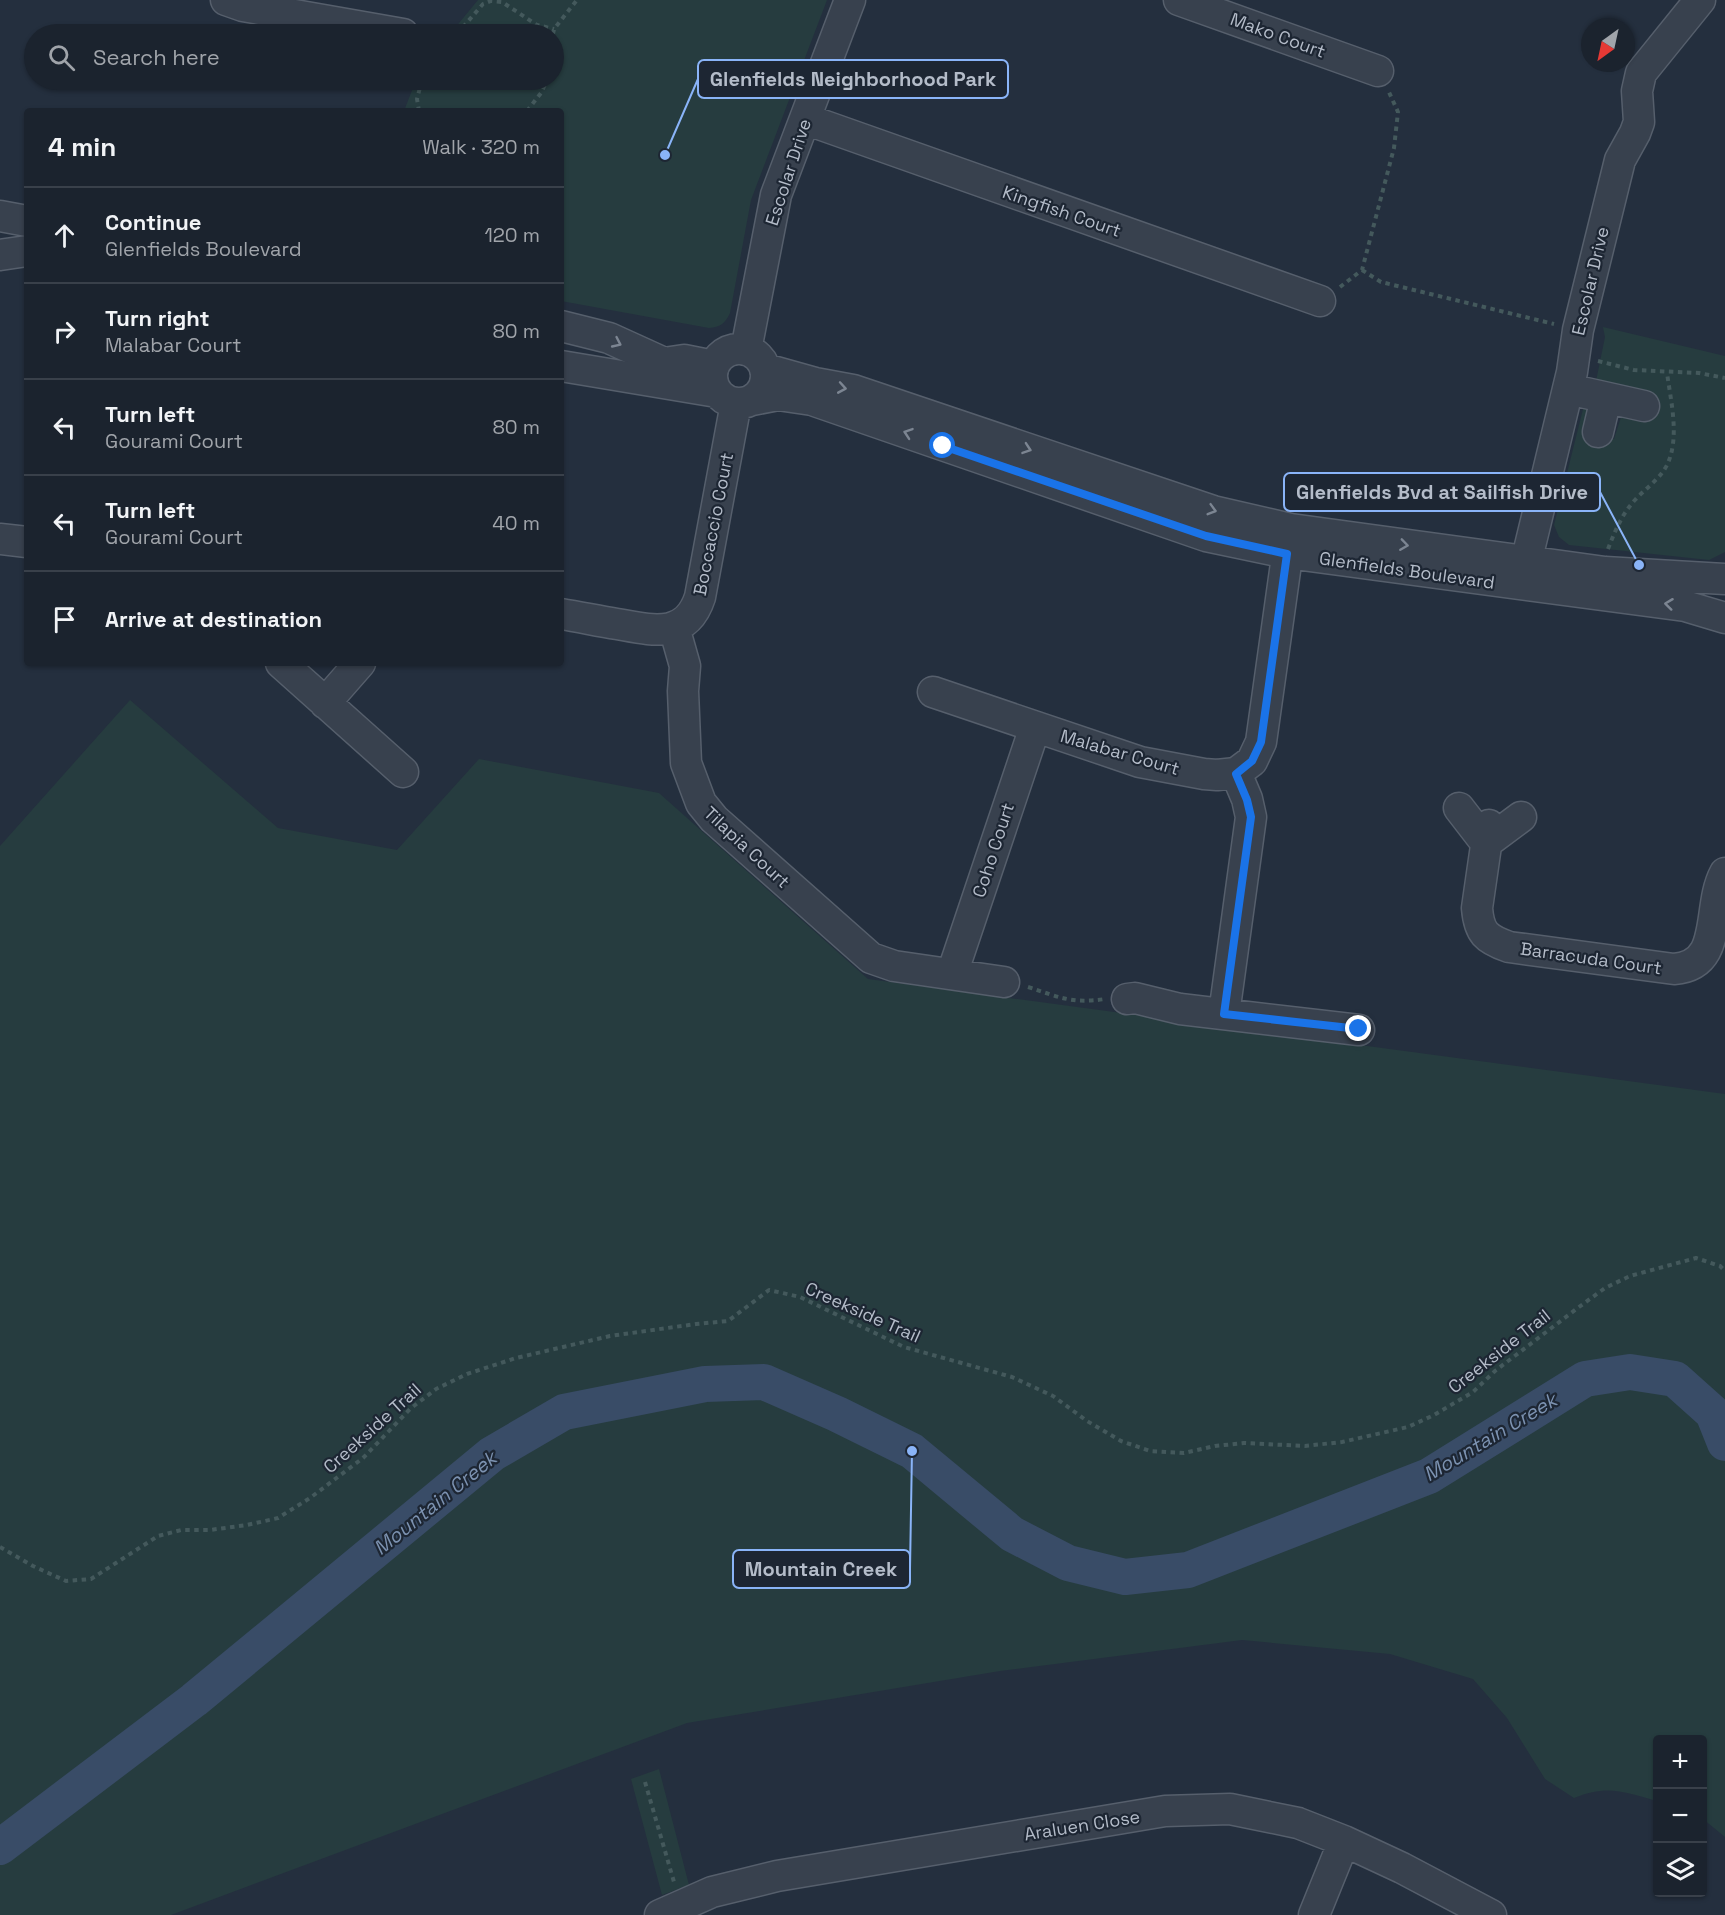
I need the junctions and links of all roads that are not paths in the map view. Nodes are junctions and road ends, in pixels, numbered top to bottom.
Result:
1 (226, 0) edge
2 (850, 0) edge
3 (1179, 0) edge
4 (1700, 0) edge
5 (346, 24) edge
6 (1378, 71) road end
7 (805, 119) junction
8 (0, 216) edge
9 (24, 220) edge
10 (24, 251) edge
11 (0, 255) edge
12 (1320, 301) road end
13 (564, 327) edge
14 (755, 360) junction
15 (564, 366) edge
16 (1568, 389) junction
17 (730, 390) junction
18 (1606, 398) junction
19 (1644, 406) dead end
20 (1598, 432) dead end
21 (0, 539) edge
22 (1289, 541) junction
23 (24, 542) edge
24 (1524, 573) junction
25 (1725, 579) edge
26 (564, 615) edge
27 (1725, 618) edge
28 (674, 627) junction
29 (357, 666) edge
30 (286, 668) edge
31 (933, 692) dead end
32 (325, 703) junction
33 (1035, 727) junction
34 (403, 772) dead end
35 (1236, 774) junction
36 (1459, 808) dead end
37 (1521, 817) dead end
38 (1487, 834) junction
39 (1725, 873) edge
40 (952, 974) junction
41 (1004, 982) road end
42 (1127, 999) road end
43 (1224, 1014) junction
44 (1359, 1029) dead end
45 (1344, 1841) junction
46 (671, 1910) edge
47 (1314, 1915) edge
48 (1491, 1915) edge

1 - 5 street
2 - 7 street, Escolar Drive
3 - 6 street, Mako Court
4 - 16 street, Escolar Drive
7 - 12 street, Kingfish Court
7 - 14 street, Escolar Drive
8 - 9 street
10 - 11 street
13 -> 17 street, Glenfields Boulevard
14 - 17 street, Escolar Drive
14 - 17 street
14 -> 22 street, Glenfields Boulevard
15 - 17 street, Glenfields Boulevard
16 - 18 street
16 - 24 street, Escolar Drive
22 -> 17 street, Glenfields Boulevard
17 - 28 street, Boccaccio Court
18 - 19 street
18 - 20 street
21 - 23 street
22 - 24 street, Glenfields Boulevard
22 - 35 street
24 - 25 street, Glenfields Boulevard
27 -> 24 street, Glenfields Boulevard
26 - 28 street
28 - 40 street, Tilapia Court
29 - 32 street
30 - 32 street
31 - 33 street, Malabar Court
32 - 34 street
33 - 35 street, Malabar Court
33 - 40 street, Coho Court
35 - 43 street
36 - 38 street
37 - 38 street
38 - 39 street, Barracuda Court
40 - 41 street
42 - 43 street
43 - 44 street
45 - 46 street, Araluen Close
45 - 47 street
45 - 48 street, Araluen Close

